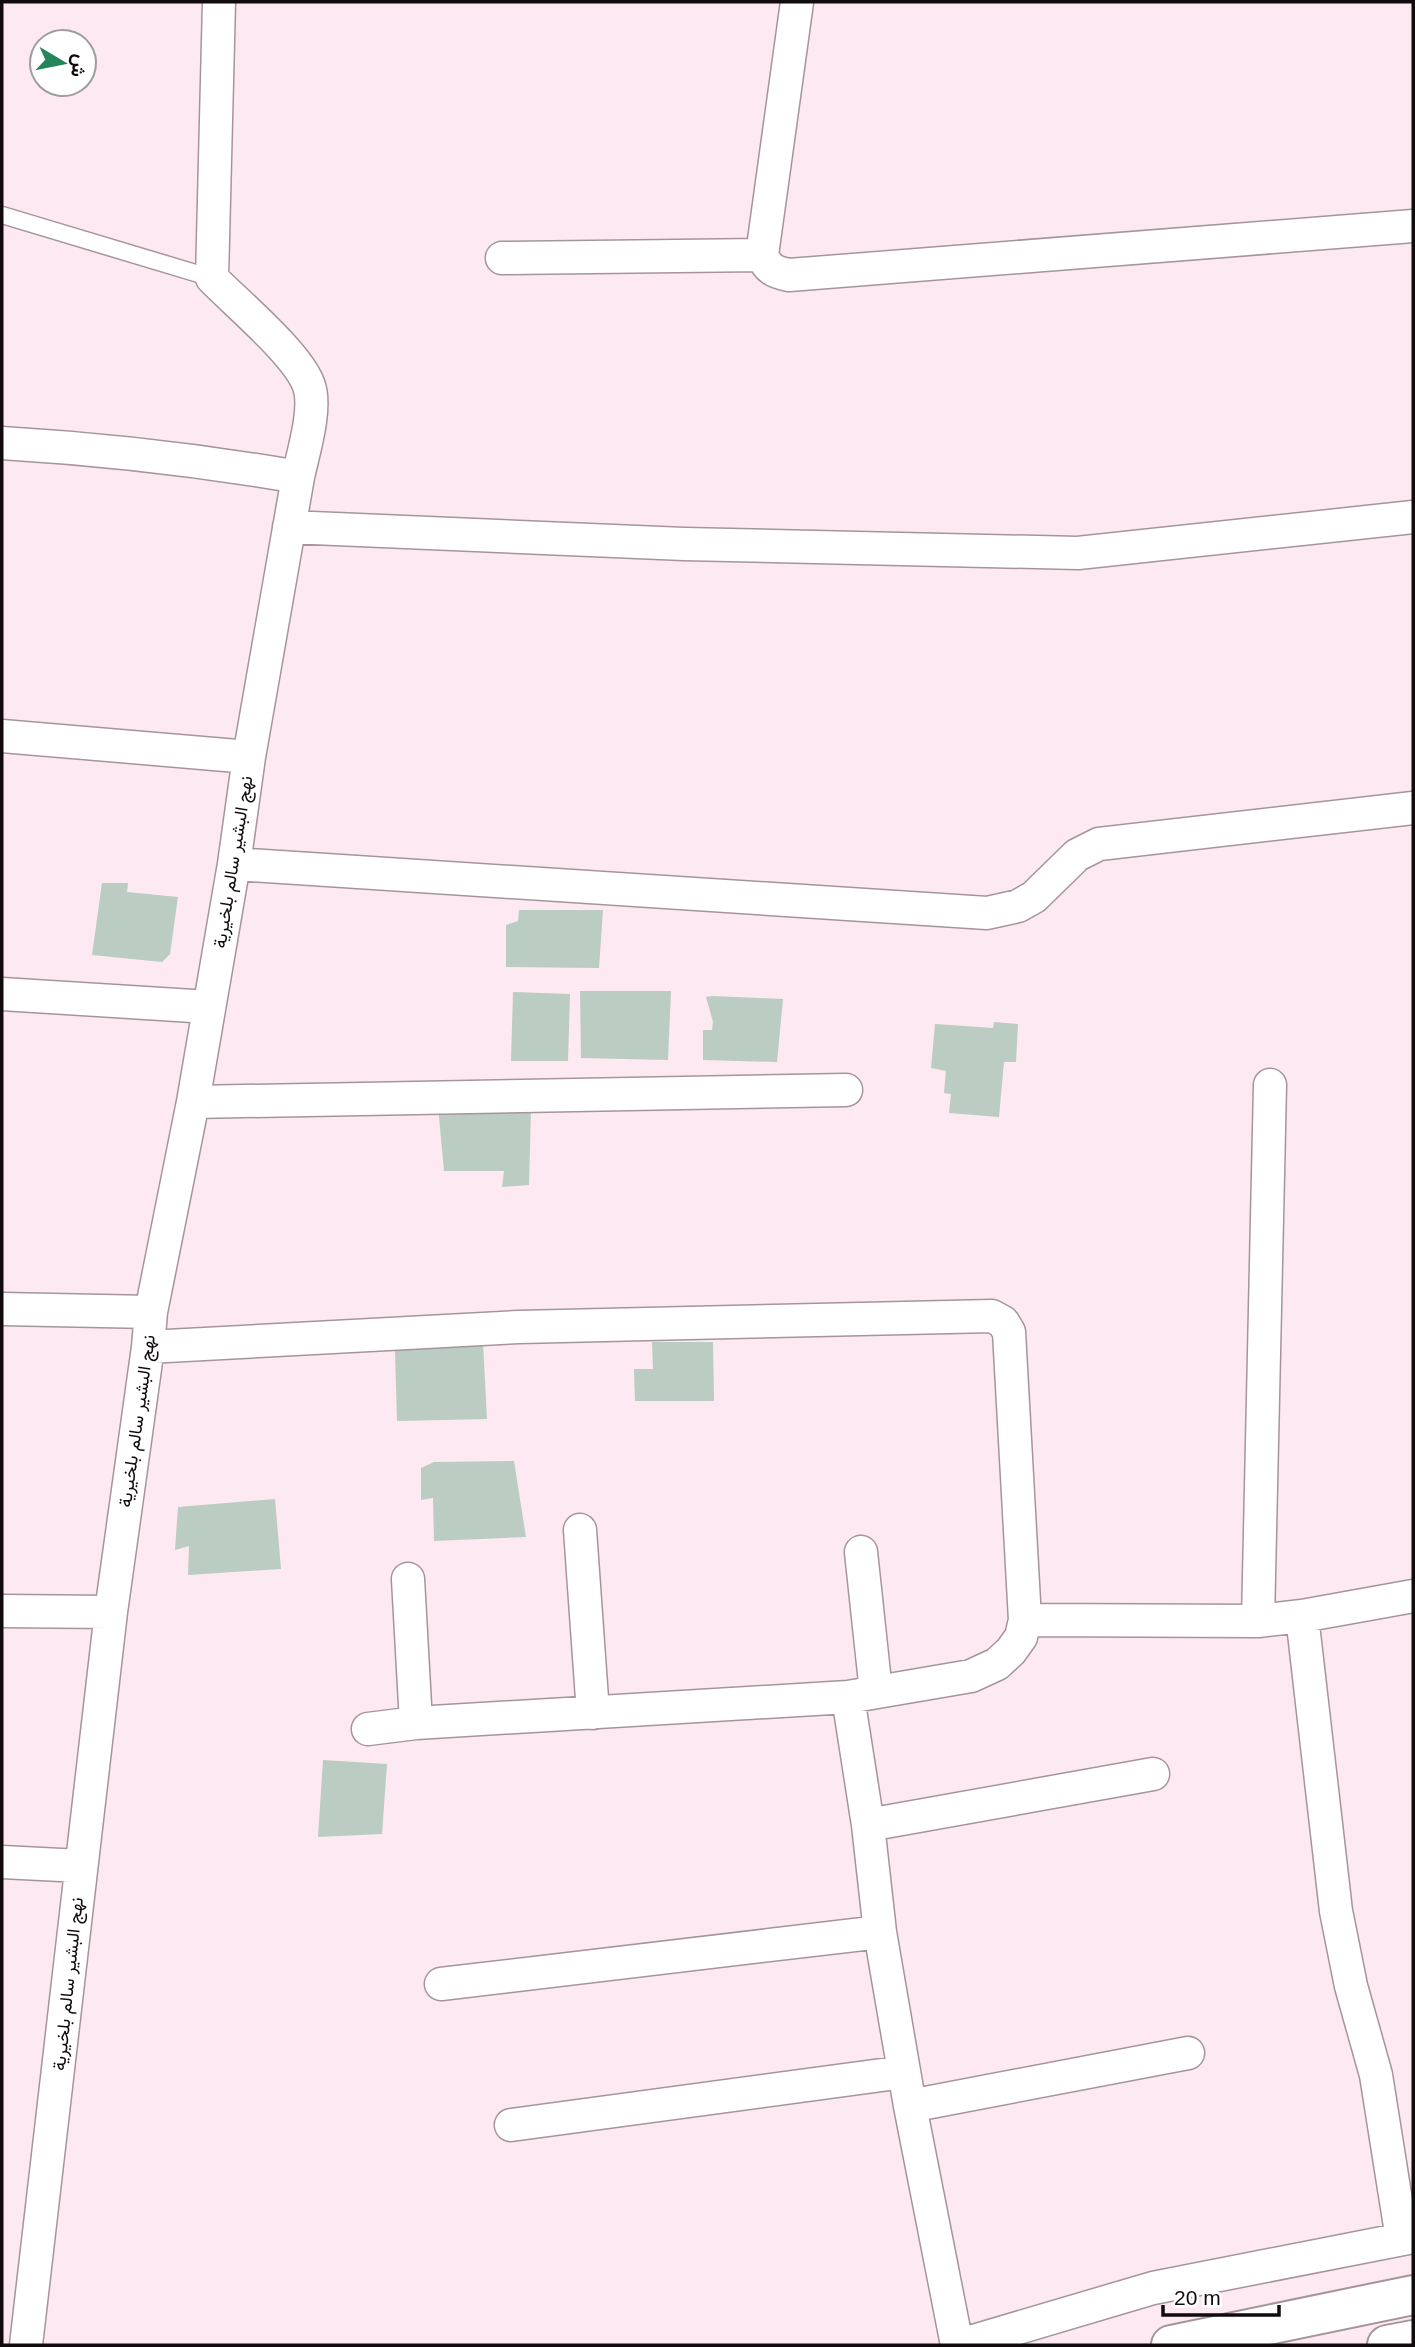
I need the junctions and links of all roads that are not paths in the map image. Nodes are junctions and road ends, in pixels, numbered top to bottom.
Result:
1 (219, 2) edge
2 (797, 2) edge
3 (2, 215) edge
4 (1413, 226) edge
5 (762, 255) junction
6 (502, 258) dead end
7 (212, 278) junction
8 (2, 443) edge
9 (294, 502) junction
10 (1413, 517) edge
11 (2, 736) edge
12 (249, 757) junction
13 (1413, 808) edge
14 (234, 864) junction
15 (2, 995) edge
16 (209, 1007) junction
17 (1270, 1085) dead end
18 (846, 1090) dead end
19 (193, 1102) junction
20 (2, 1309) edge
21 (151, 1312) junction
22 (148, 1347) junction
23 (580, 1530) dead end
24 (861, 1552) dead end
25 (408, 1579) dead end
26 (1413, 1596) edge
27 (2, 1611) edge
28 (111, 1612) junction
29 (1302, 1616) junction
30 (1025, 1620) junction
31 (1258, 1621) junction
32 (862, 1695) junction
33 (593, 1713) junction
34 (416, 1723) junction
35 (368, 1729) dead end
36 (1153, 1774) dead end
37 (868, 1825) junction
38 (2, 1862) edge
39 (81, 1866) junction
40 (880, 1932) junction
41 (441, 1984) dead end
42 (1188, 2053) dead end
43 (904, 2072) junction
44 (910, 2106) junction
45 (511, 2125) dead end
46 (1408, 2238) edge
47 (1413, 2295) edge
48 (1413, 2340) edge
49 (26, 2345) edge
50 (959, 2345) edge
51 (1171, 2345) edge
52 (1387, 2345) edge

1 - 7 street
2 - 5 street
3 - 7 lane
4 - 5 street
5 - 6 street
7 - 9 street, نهج البشير سالم بلخيرية
8 - 9 street
9 - 10 street
9 - 12 street, نهج البشير سالم بلخيرية
11 - 12 street
12 - 14 street, نهج البشير سالم بلخيرية
13 - 14 street
14 - 16 street, نهج البشير سالم بلخيرية
15 - 16 street
16 - 19 street, نهج البشير سالم بلخيرية
17 - 31 street
18 - 19 street
19 - 21 street, نهج البشير سالم بلخيرية
20 - 21 street
21 - 22 street, نهج البشير سالم بلخيرية
22 - 28 street, نهج البشير سالم بلخيرية
22 - 30 street
23 - 33 street
24 - 32 street
25 - 34 street
26 - 29 street
27 - 28 street
28 - 39 street, نهج البشير سالم بلخيرية
29 - 31 street
29 - 46 street
30 - 31 street
30 - 32 street
32 - 33 street
32 - 37 street
33 - 34 street
34 - 35 street
36 - 37 street
37 - 40 street
38 - 39 street
39 - 49 street, نهج البشير سالم بلخيرية
40 - 41 street
40 - 43 street
42 - 44 street
43 - 44 street
43 - 45 street
44 - 50 street
46 - 50 street
47 - 51 street
48 - 52 street

